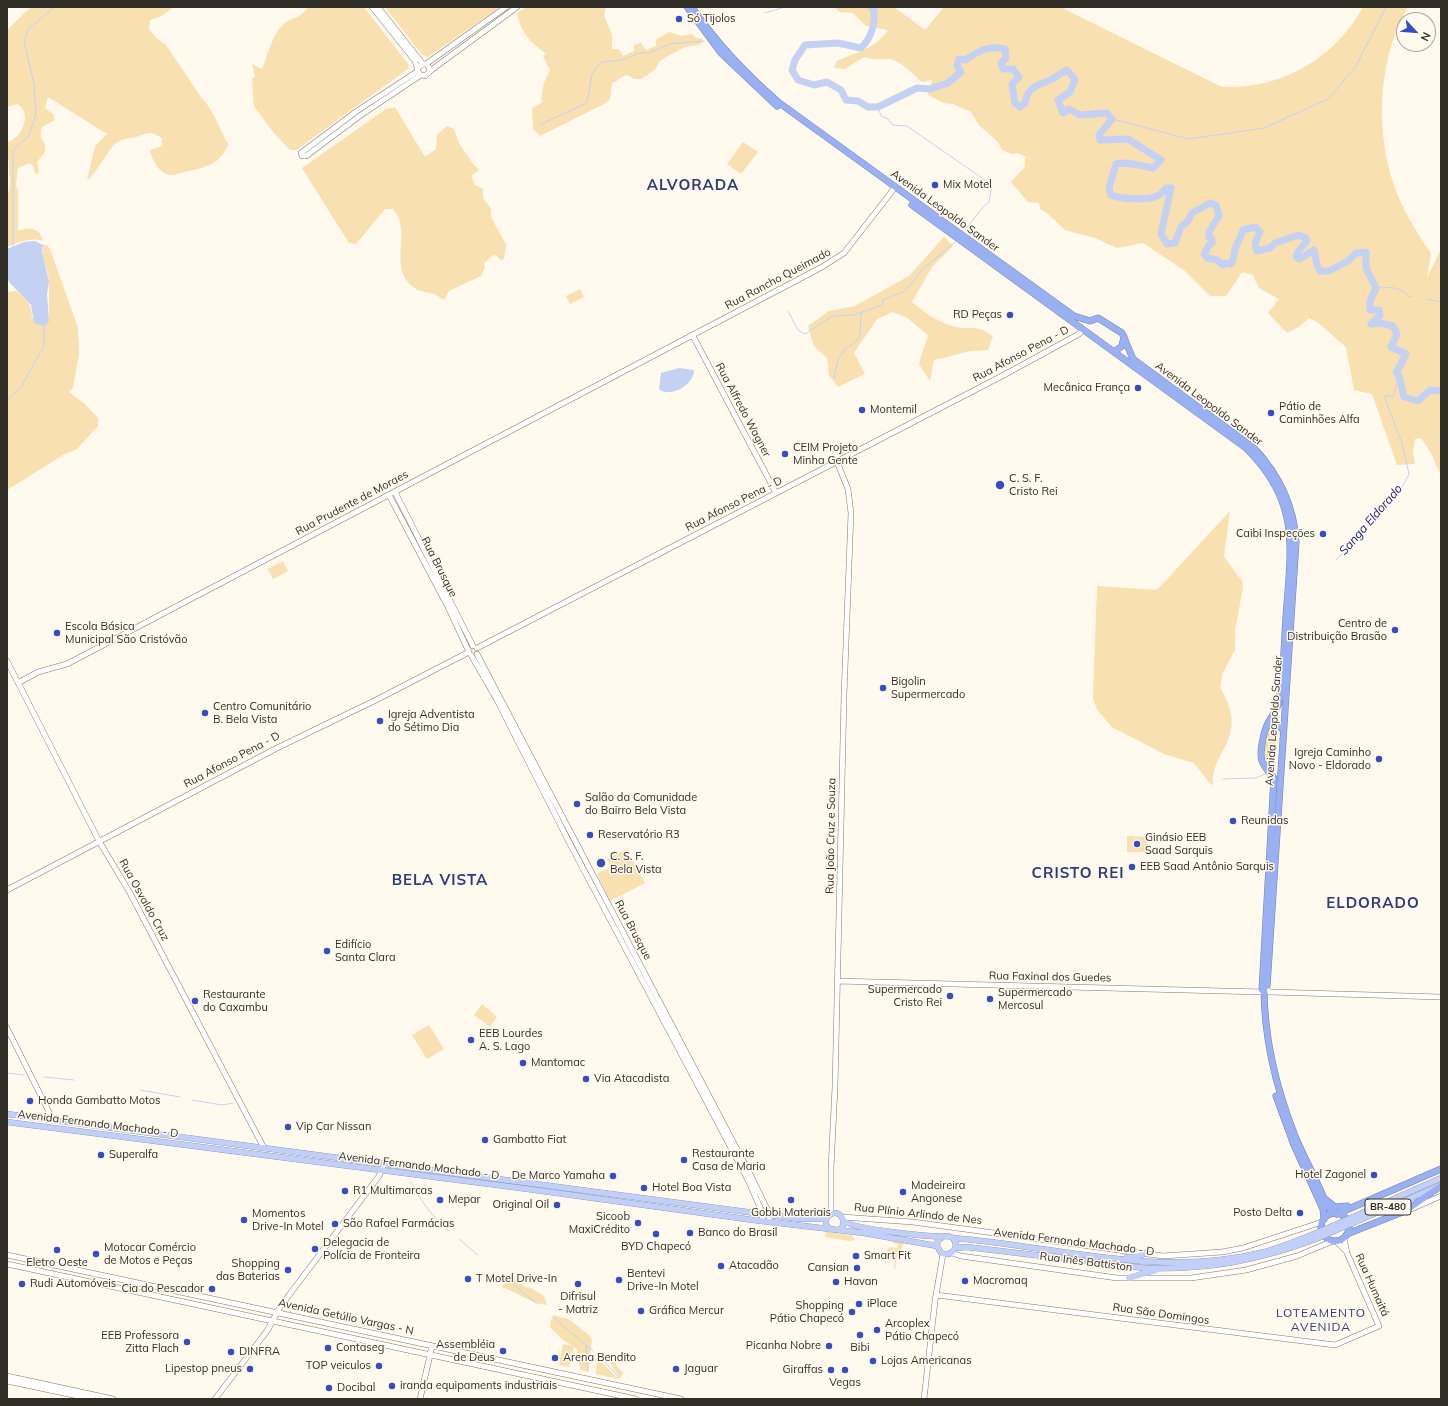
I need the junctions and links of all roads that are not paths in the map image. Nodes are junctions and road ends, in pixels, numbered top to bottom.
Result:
1 (372, 7) edge
2 (378, 7) edge
3 (506, 7) edge
4 (517, 7) edge
5 (686, 7) edge
6 (692, 7) edge
7 (421, 68) junction
8 (430, 71) junction
9 (893, 190) junction
10 (1090, 321) junction
11 (1083, 330) junction
12 (693, 336) junction
13 (1124, 337) junction
14 (1114, 352) junction
15 (837, 462) junction
16 (395, 492) junction
17 (776, 493) junction
18 (389, 495) junction
19 (472, 650) junction
20 (7, 661) edge
21 (18, 683) junction
22 (1266, 728) junction
23 (1283, 730) junction
24 (1266, 766) junction
25 (1281, 767) junction
26 (99, 841) junction
27 (7, 890) edge
28 (838, 982) junction
29 (1263, 989) junction
30 (1441, 997) edge
31 (7, 1028) edge
32 (7, 1114) edge
33 (53, 1120) junction
34 (7, 1122) edge
35 (53, 1128) junction
36 (134, 1131) junction
37 (118, 1137) junction
38 (264, 1148) junction
39 (383, 1164) junction
40 (1441, 1169) edge
41 (382, 1171) junction
42 (1441, 1178) edge
43 (1441, 1185) edge
44 (756, 1193) junction
45 (1441, 1196) edge
46 (1324, 1198) junction
47 (1354, 1205) junction
48 (723, 1209) junction
49 (1405, 1211) junction
50 (763, 1214) junction
51 (831, 1214) junction
52 (1336, 1214) junction
53 (770, 1215) junction
54 (721, 1216) junction
55 (826, 1219) junction
56 (843, 1219) junction
57 (1354, 1219) junction
58 (1323, 1220) junction
59 (762, 1221) junction
60 (769, 1222) junction
61 (829, 1229) junction
62 (839, 1230) junction
63 (1315, 1236) junction
64 (1346, 1236) junction
65 (943, 1237) junction
66 (953, 1238) junction
67 (1334, 1241) junction
68 (937, 1246) junction
69 (954, 1250) junction
70 (1347, 1253) junction
71 (943, 1254) junction
72 (1144, 1254) junction
73 (7, 1255) edge
74 (1098, 1257) junction
75 (7, 1264) edge
76 (1160, 1269) junction
77 (1129, 1278) junction
78 (936, 1295) junction
79 (276, 1313) junction
80 (272, 1321) junction
81 (1379, 1326) joint
82 (432, 1346) junction
83 (430, 1355) junction
84 (7, 1376) edge
85 (7, 1381) edge
86 (33, 1384) junction
87 (92, 1399) edge
88 (113, 1399) edge
89 (215, 1399) edge
90 (420, 1399) edge
91 (636, 1399) edge
92 (681, 1399) edge
93 (924, 1399) edge

1 - 7 street
2 - 7 street
3 - 7 street
4 - 8 street
5 - 9 highway, Avenida Leopoldo Sander
6 - 10 highway, Avenida Leopoldo Sander
7 - 7 street
7 - 8 street
7 - 8 street
9 - 11 highway, Avenida Leopoldo Sander
9 - 12 street, Rua Rancho Queimado
10 - 11 highway
10 - 13 highway, Avenida Leopoldo Sander
11 - 14 highway, Avenida Leopoldo Sander
11 - 15 street, Rua Afonso Pena - D
12 - 16 street, Rua Prudente de Moraes
12 - 17 street, Rua Alfredo Wagner
13 - 14 highway
13 - 23 highway, Avenida Leopoldo Sander
14 - 22 highway, Avenida Leopoldo Sander
15 - 17 street, Rua Afonso Pena - D
15 - 28 street, Rua João Cruz e Souza
16 - 18 street, Rua Prudente de Moraes
16 - 19 street, Rua Brusque
17 - 19 street, Rua Afonso Pena - D
18 - 19 street, Rua Brusque
18 - 21 street, Rua Prudente de Moraes
19 - 26 street, Rua Afonso Pena - D
19 - 44 street, Rua Brusque
19 - 44 street, Rua Brusque
20 - 21 street, Rua Osvaldo Cruz
21 - 26 street, Rua Osvaldo Cruz
22 - 23 highway
22 - 24 highway, Avenida Leopoldo Sander
23 - 25 highway, Avenida Leopoldo Sander
24 - 25 highway
24 - 29 highway, Avenida Leopoldo Sander
25 - 29 highway, Avenida Leopoldo Sander
26 - 27 street, Rua Afonso Pena - D
26 - 38 street, Rua Osvaldo Cruz
28 - 29 street, Rua Faxinal dos Guedes
28 - 51 street, Rua João Cruz e Souza
29 - 30 street, Rua Faxinal dos Guedes
29 - 46 highway, Avenida Leopoldo Sander
29 - 58 highway, Avenida Leopoldo Sander
31 - 33 street
32 - 33 main road, Avenida Fernando Machado - D
33 - 35 main road
33 - 36 main road, Avenida Fernando Machado - D
34 - 35 main road, Avenida Fernando Machado - D
35 - 37 main road, Avenida Fernando Machado - D
36 - 37 main road
36 - 38 main road, Avenida Fernando Machado - D
37 - 41 main road, Avenida Fernando Machado - D
38 - 39 main road, Avenida Fernando Machado - D
39 - 41 street
39 - 48 main road, Avenida Fernando Machado - D
40 - 47 highway, BR-480
41 - 54 main road, Avenida Fernando Machado - D
41 - 79 street
42 - 57 main road, BR-480
43 - 49 highway
43 - 57 main road, BR-480
44 - 50 street, Rua Brusque
44 - 53 street, Rua Brusque
45 - 49 street, BR-480
46 - 47 highway
46 - 52 highway, Avenida Leopoldo Sander
47 - 52 highway, BR-480
48 - 50 main road, Avenida Fernando Machado - D
48 - 54 main road
49 - 64 highway, BR-480
50 - 53 main road, Avenida Fernando Machado - D
50 - 59 street
51 - 55 main road
51 - 56 main road
52 - 58 highway
52 - 64 highway
53 - 55 main road, Avenida Fernando Machado - D
53 - 60 street
54 - 59 main road, Avenida Fernando Machado - D
55 - 61 main road
56 - 62 main road
56 - 65 main road
56 - 72 street, Rua Plínio Arlindo de Nes
57 - 63 main road, Avenida Fernando Machado - D, bridge
58 - 67 highway
58 - 72 street, Rua Plínio Arlindo de Nes
59 - 60 main road, Avenida Fernando Machado - D
60 - 61 main road, Avenida Fernando Machado - D
61 - 62 main road
62 - 68 main road
63 - 74 main road, Avenida Fernando Machado - D
63 - 76 main road, Avenida Fernando Machado - D
64 - 67 highway
64 - 70 street, Rua Humaitá
65 - 66 main road
65 - 68 main road
66 - 69 main road
66 - 74 main road, Avenida Fernando Machado - D
67 - 70 street, Rua Humaitá
67 - 77 street, Rua Inês Battiston
68 - 71 main road
69 - 71 main road
69 - 76 main road, Avenida Fernando Machado - D
69 - 77 street, Rua Inês Battiston
70 - 81 street, Rua Humaitá
71 - 78 street
72 - 74 main road
73 - 79 street, Avenida Getúlio Vargas - N
75 - 80 street, Avenida Getúlio Vargas - N
76 - 77 main road
78 - 81 street, Rua São Domingos
78 - 93 street
79 - 80 street
79 - 82 street, Avenida Getúlio Vargas - N
80 - 83 street, Avenida Getúlio Vargas - N
80 - 89 street
82 - 83 street
82 - 92 street, Avenida Getúlio Vargas - N
83 - 90 street
83 - 91 street, Avenida Getúlio Vargas - N
84 - 86 street
85 - 86 street
86 - 87 street
86 - 88 street

